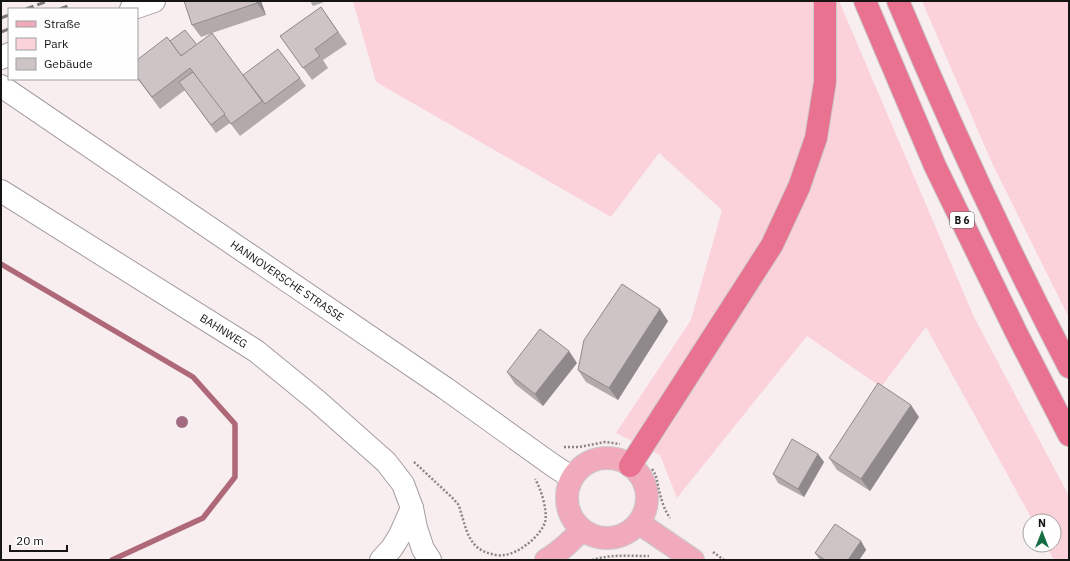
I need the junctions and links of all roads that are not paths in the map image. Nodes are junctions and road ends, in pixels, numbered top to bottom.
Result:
1 (154, 1) edge
2 (824, 1) edge
3 (864, 1) edge
4 (898, 1) edge
5 (134, 8) edge
6 (1, 86) edge
7 (1, 191) edge
8 (1069, 367) edge
9 (1069, 435) edge
10 (634, 459) junction
11 (572, 478) junction
12 (412, 508) junction
13 (639, 523) junction
14 (582, 530) junction
15 (702, 556) edge
16 (381, 560) edge
17 (430, 560) edge
18 (546, 560) edge

1 - 5 street
2 - 10 highway
3 - 9 highway, B 6
4 - 8 highway
6 - 11 street, HANNOVERSCHE STRASSE
7 - 12 street, BAHNWEG
10 - 11 main road
10 - 13 main road
11 - 14 main road
12 - 16 street
12 - 17 street, BAHNWEG
13 - 14 main road
13 - 15 main road
14 - 18 main road

